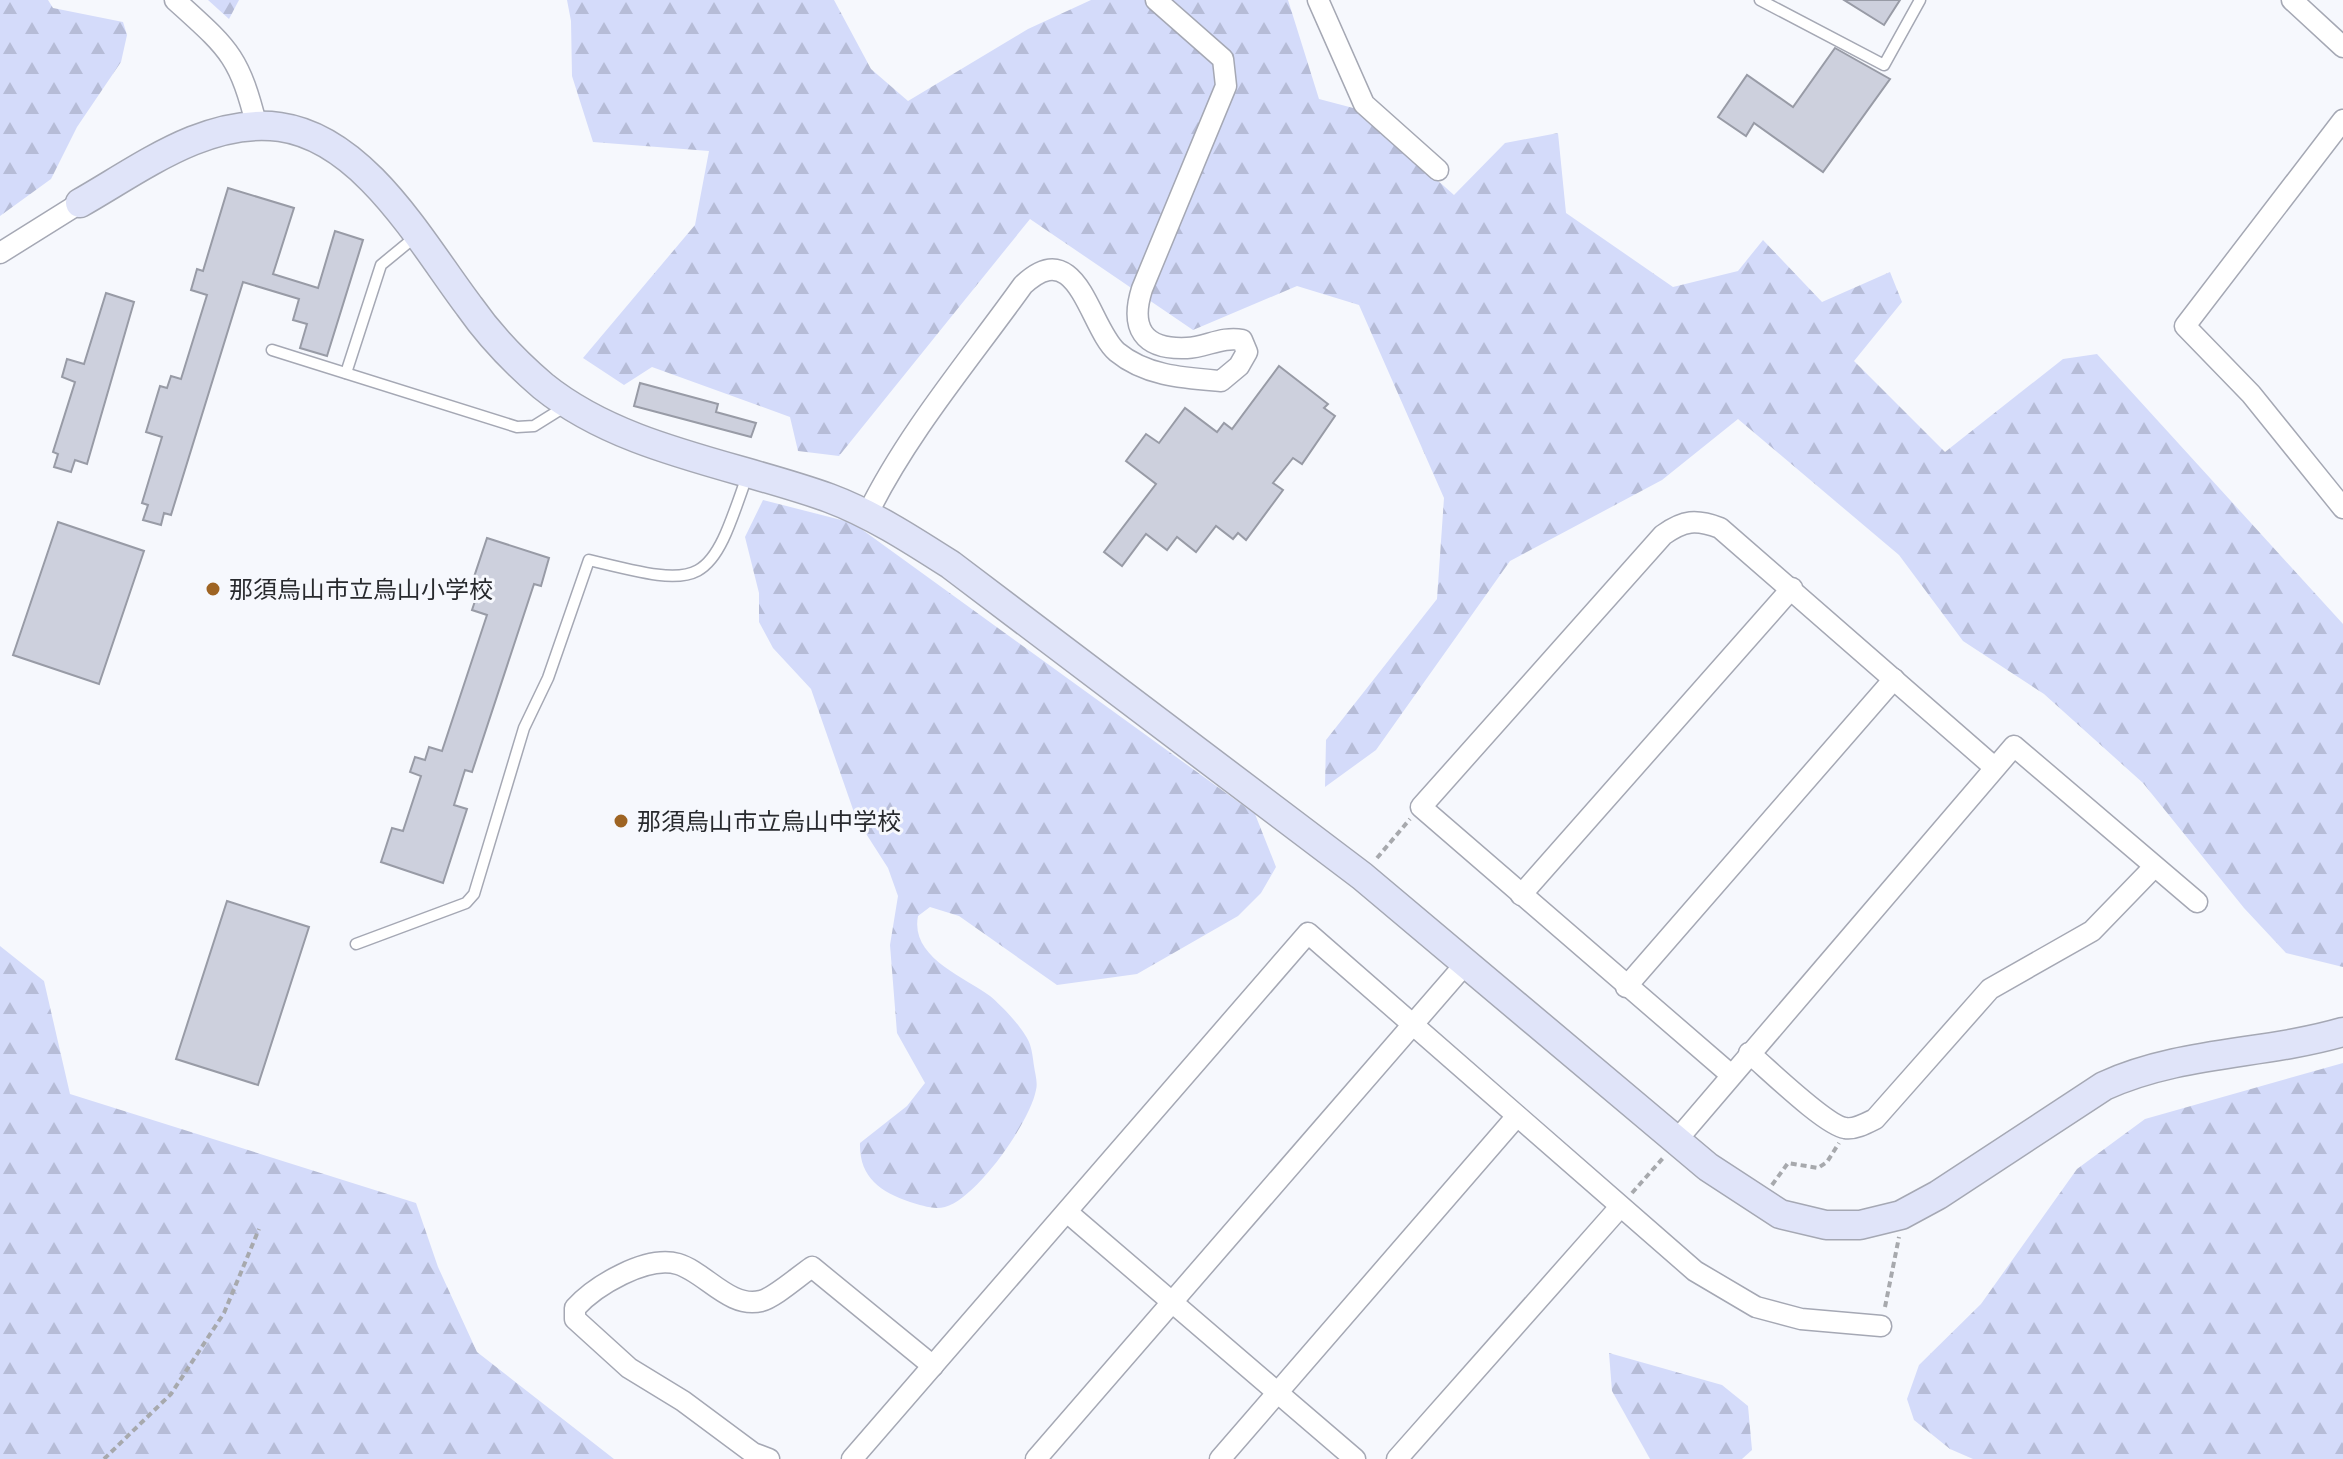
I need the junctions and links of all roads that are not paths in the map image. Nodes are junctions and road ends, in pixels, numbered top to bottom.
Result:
1 (175, 0) edge
2 (1156, 0) edge
3 (1318, 0) edge
4 (1760, 0) edge
5 (1920, 0) edge
6 (2292, 0) edge
7 (2343, 47) edge
8 (2343, 120) edge
9 (257, 127) junction
10 (1438, 170) dead end
11 (80, 203) joint
12 (417, 236) junction
13 (0, 253) edge
14 (272, 350) dead end
15 (346, 373) junction
16 (568, 405) junction
17 (749, 471) junction
18 (2343, 508) edge
19 (867, 515) junction
20 (1792, 588) junction
21 (1894, 679) junction
22 (1994, 767) junction
23 (2154, 867) junction
24 (1521, 895) junction
25 (2197, 902) dead end
26 (356, 944) dead end
27 (1467, 962) junction
28 (1626, 987) junction
29 (1412, 1024) junction
30 (2343, 1032) edge
31 (1749, 1053) junction
32 (1730, 1074) junction
33 (1517, 1116) junction
34 (1676, 1141) junction
35 (1620, 1207) junction
36 (1067, 1212) junction
37 (1172, 1302) junction
38 (1881, 1326) road end
39 (933, 1366) junction
40 (1277, 1393) junction
41 (769, 1459) edge
42 (852, 1459) edge
43 (1036, 1459) edge
44 (1220, 1459) edge
45 (1355, 1459) edge
46 (1397, 1459) edge

1 - 9 street
2 - 19 street
3 - 10 street
4 - 5 lane
6 - 7 street
8 - 18 street
9 - 11 street
9 - 12 street
11 - 13 street
12 - 15 lane
12 - 16 street
14 - 15 lane
15 - 16 lane
16 - 17 street
17 - 19 street
17 - 26 lane
19 - 27 street
20 - 21 street
20 - 24 street
20 - 24 street
21 - 22 street
21 - 28 street
22 - 23 street
22 - 31 street
23 - 25 street
23 - 31 street
24 - 28 street
27 - 29 street
27 - 34 street
28 - 32 street
29 - 33 street
29 - 36 street
29 - 37 street
30 - 34 street
31 - 32 street
32 - 34 street
33 - 35 street
33 - 40 street
35 - 38 street
35 - 46 street
36 - 37 street
36 - 39 street
37 - 40 street
37 - 43 street
39 - 41 street
39 - 42 street
40 - 44 street
40 - 45 street

